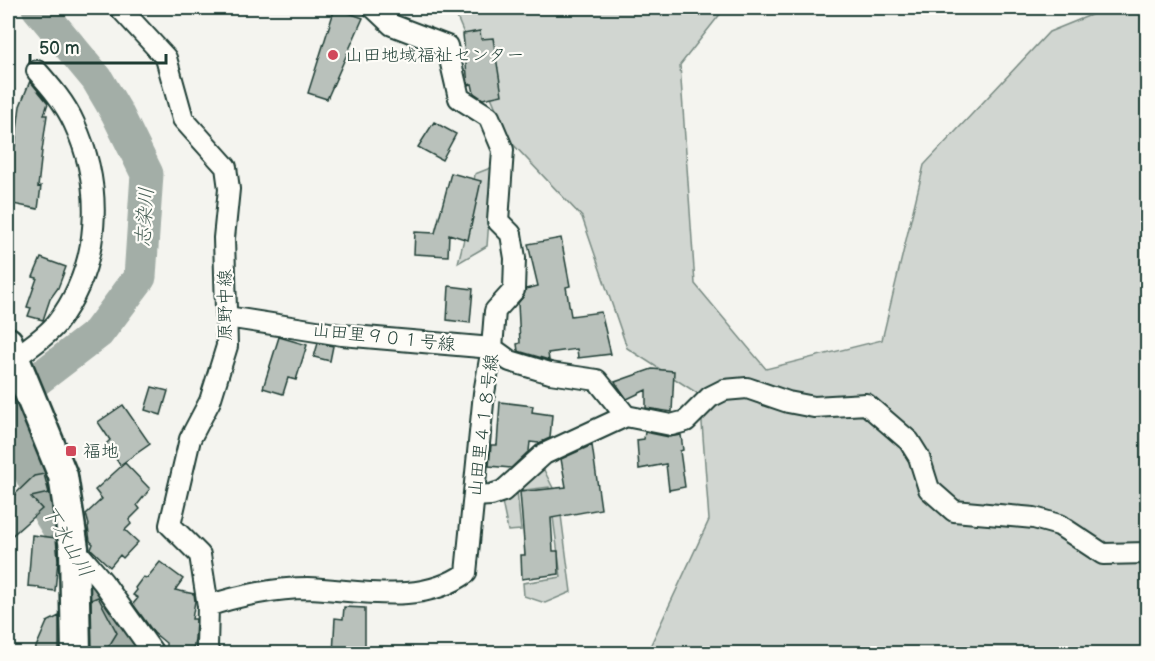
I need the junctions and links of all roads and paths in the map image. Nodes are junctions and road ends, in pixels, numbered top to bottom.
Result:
1 (120, 8) edge
2 (374, 8) edge
3 (37, 71) dead end
4 (227, 317) junction
5 (492, 348) junction
6 (11, 350) edge
7 (626, 416) junction
8 (474, 496) junction
9 (74, 548) junction
10 (1148, 553) edge
11 (208, 606) junction
12 (76, 654) edge
13 (154, 654) edge
14 (209, 654) edge

1 - 4 street, 原野中線
2 - 5 street, 山田里４１８号線
3 - 6 street
4 - 5 street, 山田里９０１号線
4 - 11 street, 原野中線
5 - 7 street, 山田里９０１号線
5 - 8 street, 山田里４１８号線
6 - 9 street
7 - 8 street
7 - 10 street
8 - 11 street, 山田里４１８号線
9 - 12 street
9 - 13 street
11 - 14 street, 原野中線

